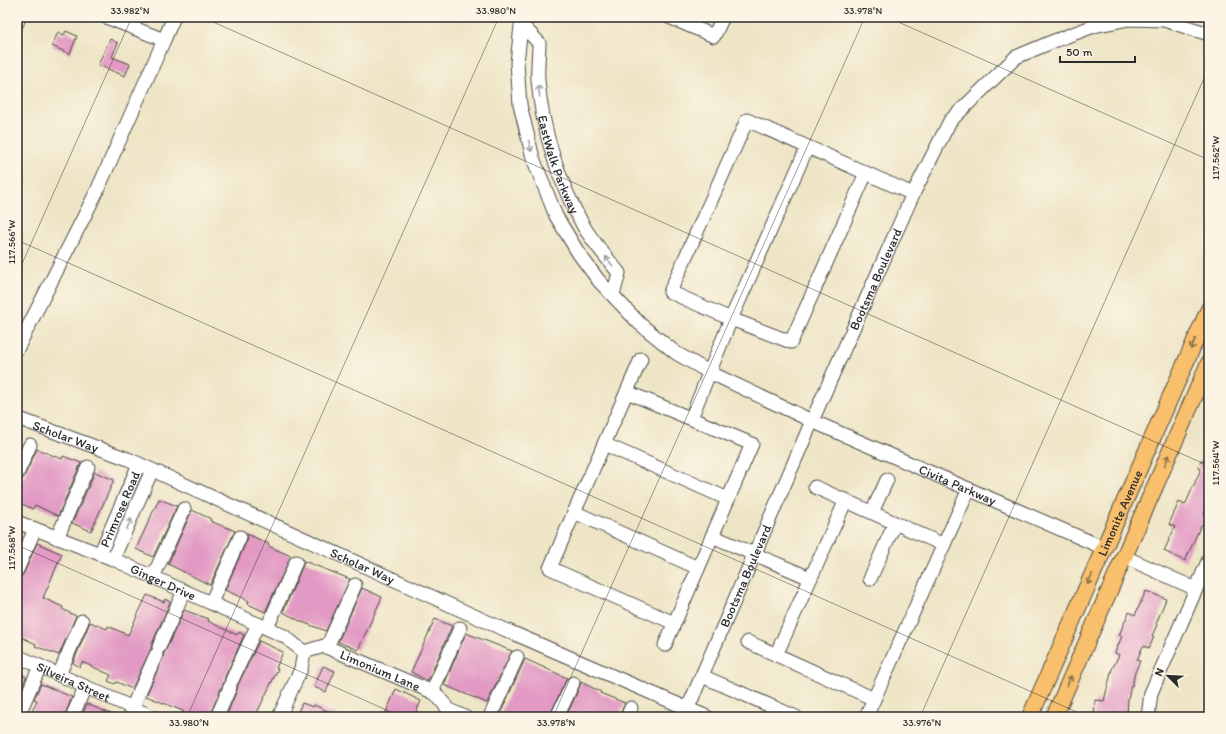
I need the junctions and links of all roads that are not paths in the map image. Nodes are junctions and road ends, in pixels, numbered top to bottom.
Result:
1 (20, 17) edge
2 (106, 17) edge
3 (174, 17) edge
4 (669, 17) edge
5 (723, 17) edge
6 (522, 21) edge
7 (17, 23) edge
8 (1209, 34) edge
9 (164, 40) junction
10 (807, 148) junction
11 (866, 174) junction
12 (913, 194) junction
13 (613, 295) junction
14 (1209, 309) edge
15 (730, 319) junction
16 (17, 349) edge
17 (641, 360) dead end
18 (1209, 363) edge
19 (709, 372) junction
20 (627, 392) junction
21 (17, 418) edge
22 (691, 418) junction
23 (812, 421) junction
24 (604, 444) junction
25 (30, 445) dead end
26 (1148, 448) junction
27 (139, 464) junction
28 (88, 466) dead end
29 (152, 470) junction
30 (17, 474) edge
31 (887, 480) dead end
32 (815, 487) dead end
33 (969, 489) junction
34 (728, 499) junction
35 (846, 500) junction
36 (184, 509) dead end
37 (574, 512) junction
38 (872, 512) junction
39 (17, 522) edge
40 (895, 523) junction
41 (35, 529) junction
42 (712, 536) junction
43 (240, 537) dead end
44 (57, 538) junction
45 (944, 545) junction
46 (1104, 548) junction
47 (100, 554) junction
48 (755, 554) junction
49 (1125, 558) junction
50 (113, 559) junction
51 (1209, 559) edge
52 (296, 562) dead end
53 (698, 568) junction
54 (17, 570) edge
55 (153, 577) junction
56 (810, 578) junction
57 (870, 579) dead end
58 (355, 585) dead end
59 (1196, 590) junction
60 (184, 591) junction
61 (210, 603) junction
62 (82, 621) dead end
63 (674, 623) junction
64 (263, 626) junction
65 (460, 628) dead end
66 (748, 642) dead end
67 (665, 645) dead end
68 (327, 647) junction
69 (304, 652) junction
70 (776, 654) junction
71 (17, 656) edge
72 (517, 656) dead end
73 (40, 666) junction
74 (59, 675) junction
75 (702, 676) junction
76 (573, 683) dead end
77 (85, 687) junction
78 (432, 692) junction
79 (874, 699) junction
80 (129, 711) edge
81 (686, 713) edge
82 (446, 714) edge
83 (18, 716) edge
84 (72, 717) edge
85 (153, 717) edge
86 (217, 717) edge
87 (279, 717) edge
88 (465, 717) edge
89 (490, 717) edge
90 (557, 717) edge
91 (708, 717) edge
92 (796, 717) edge
93 (866, 717) edge
94 (1030, 717) edge
95 (1054, 717) edge
96 (1148, 717) edge

1 - 7 street
2 - 9 street
3 - 9 street
4 - 5 street
6 -> 13 street, EastWalk Parkway
13 -> 6 street, EastWalk Parkway
8 - 12 street, Bootsma Boulevard
9 - 16 street
10 - 11 street
10 - 15 street
10 - 15 street
11 - 12 street
11 - 15 street
12 - 23 street, Bootsma Boulevard
13 - 19 street, EastWalk Parkway
14 -> 26 main road, Limonite Avenue
15 - 19 street
17 - 20 street
49 -> 18 main road, Limonite Avenue
19 - 22 street
19 - 23 street, EastWalk Parkway
20 - 22 street
20 - 24 street
21 - 27 street, Scholar Way
22 - 34 street
23 - 33 street, Civita Parkway
23 - 48 street, Bootsma Boulevard
24 - 34 street
24 - 37 street
25 - 30 street
26 - 46 main road, Limonite Avenue
26 - 49 main road
27 - 29 street, Scholar Way
27 - 47 street, Primrose Road
28 - 44 street
50 -> 29 street, Primrose Road
29 - 81 street, Scholar Way
31 - 38 street
32 - 35 street
33 - 45 street
33 - 46 street, Civita Parkway
34 - 42 street
35 - 38 street
35 - 56 street
36 - 55 street
37 - 53 street
37 - 63 street
38 - 40 street
39 - 41 street, Ginger Drive
40 - 45 street
40 - 57 street
41 - 44 street, Ginger Drive
41 - 54 street
42 - 48 street
42 - 53 street
43 - 61 street
44 - 47 street, Ginger Drive
45 - 79 street
46 -> 94 main road, Limonite Avenue
47 - 50 street, Ginger Drive
48 - 56 street
48 - 75 street, Bootsma Boulevard
49 - 59 street
95 -> 49 main road, Limonite Avenue
50 - 55 street, Ginger Drive
51 - 59 street
52 - 64 street
53 - 63 street
55 - 60 street, Ginger Drive
56 - 70 street
58 - 68 street
59 - 96 street
60 - 61 street, Ginger Drive
60 - 80 street
61 - 64 street, Ginger Drive
62 - 74 street
63 - 67 street
64 - 69 street, Ginger Drive
64 - 86 street
65 - 78 street
66 - 70 street
68 - 69 street, Limonium Lane
68 - 78 street, Limonium Lane
69 - 87 street
70 - 79 street
71 - 73 street, Silveira Street
72 - 89 street
73 - 74 street, Silveira Street
73 - 83 street
74 - 77 street, Silveira Street
75 - 81 street, Bootsma Boulevard
75 - 92 street
76 - 90 street
77 - 80 street, Silveira Street
77 - 84 street
78 - 82 street, Limonium Lane
79 - 93 street
80 - 85 street, Silveira Street
81 - 91 street, Scholar Way
82 - 88 street

